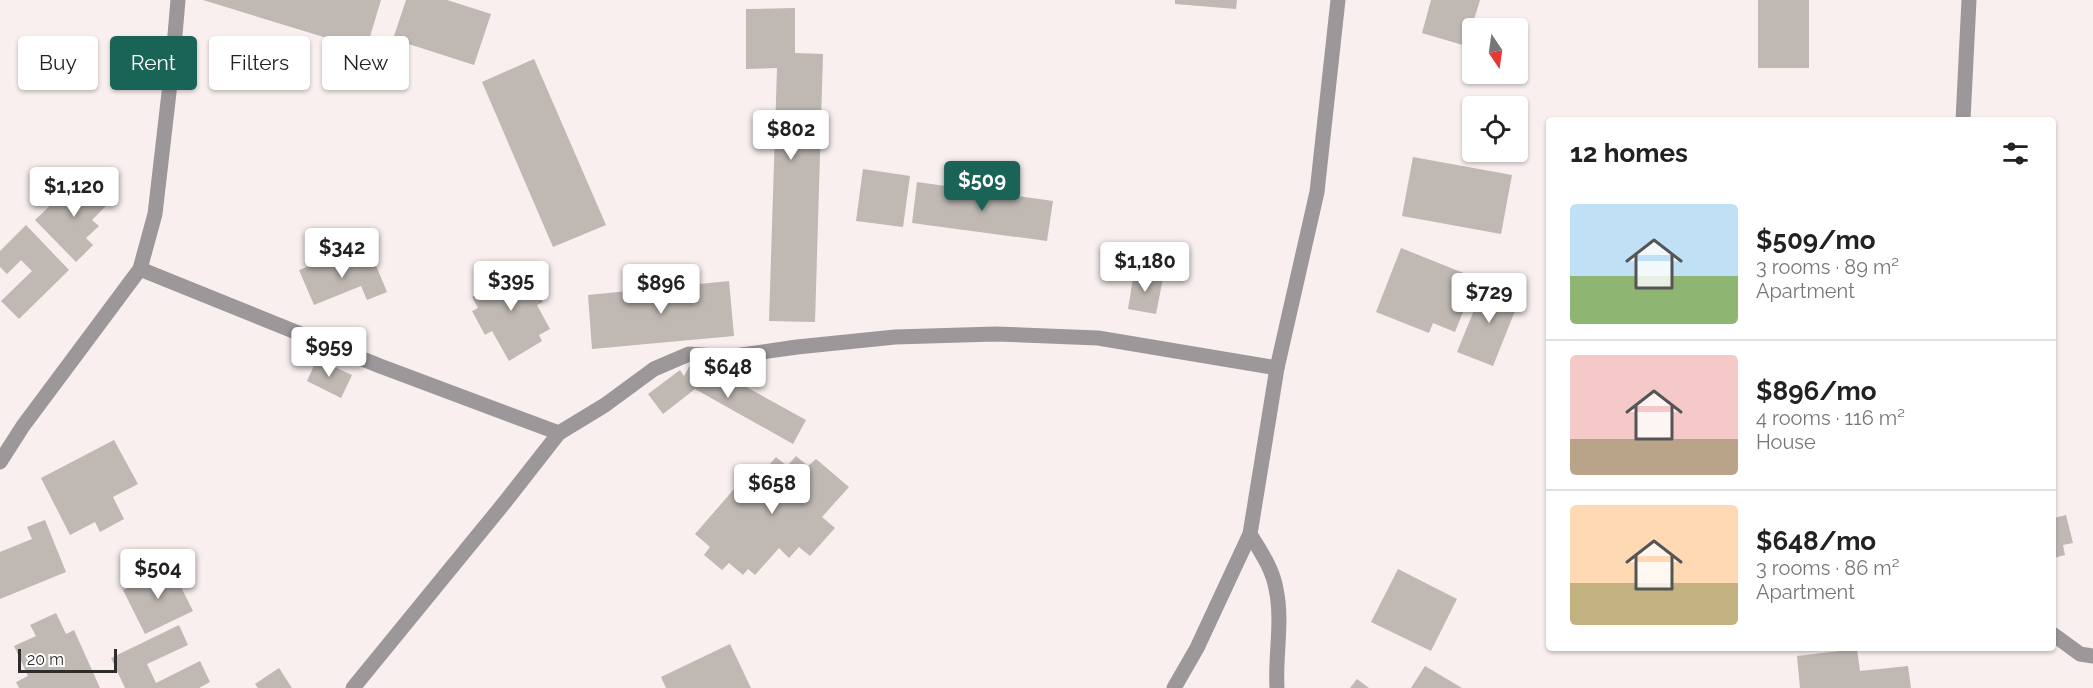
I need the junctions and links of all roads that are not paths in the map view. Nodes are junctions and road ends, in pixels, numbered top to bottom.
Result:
1 (178, 0) edge
2 (1338, 0) edge
3 (1969, 0) edge
4 (1963, 117) edge
5 (140, 268) junction
6 (1277, 368) junction
7 (559, 433) junction
8 (0, 462) edge
9 (1250, 534) junction
10 (2056, 636) edge
11 (2093, 656) edge
12 (353, 688) edge
13 (1174, 688) edge
14 (1277, 688) edge

1 - 5 street
2 - 6 street
3 - 4 street
5 - 7 street
5 - 8 street
6 - 7 street
6 - 9 street
7 - 12 street
9 - 13 street
9 - 14 street
10 - 11 street

